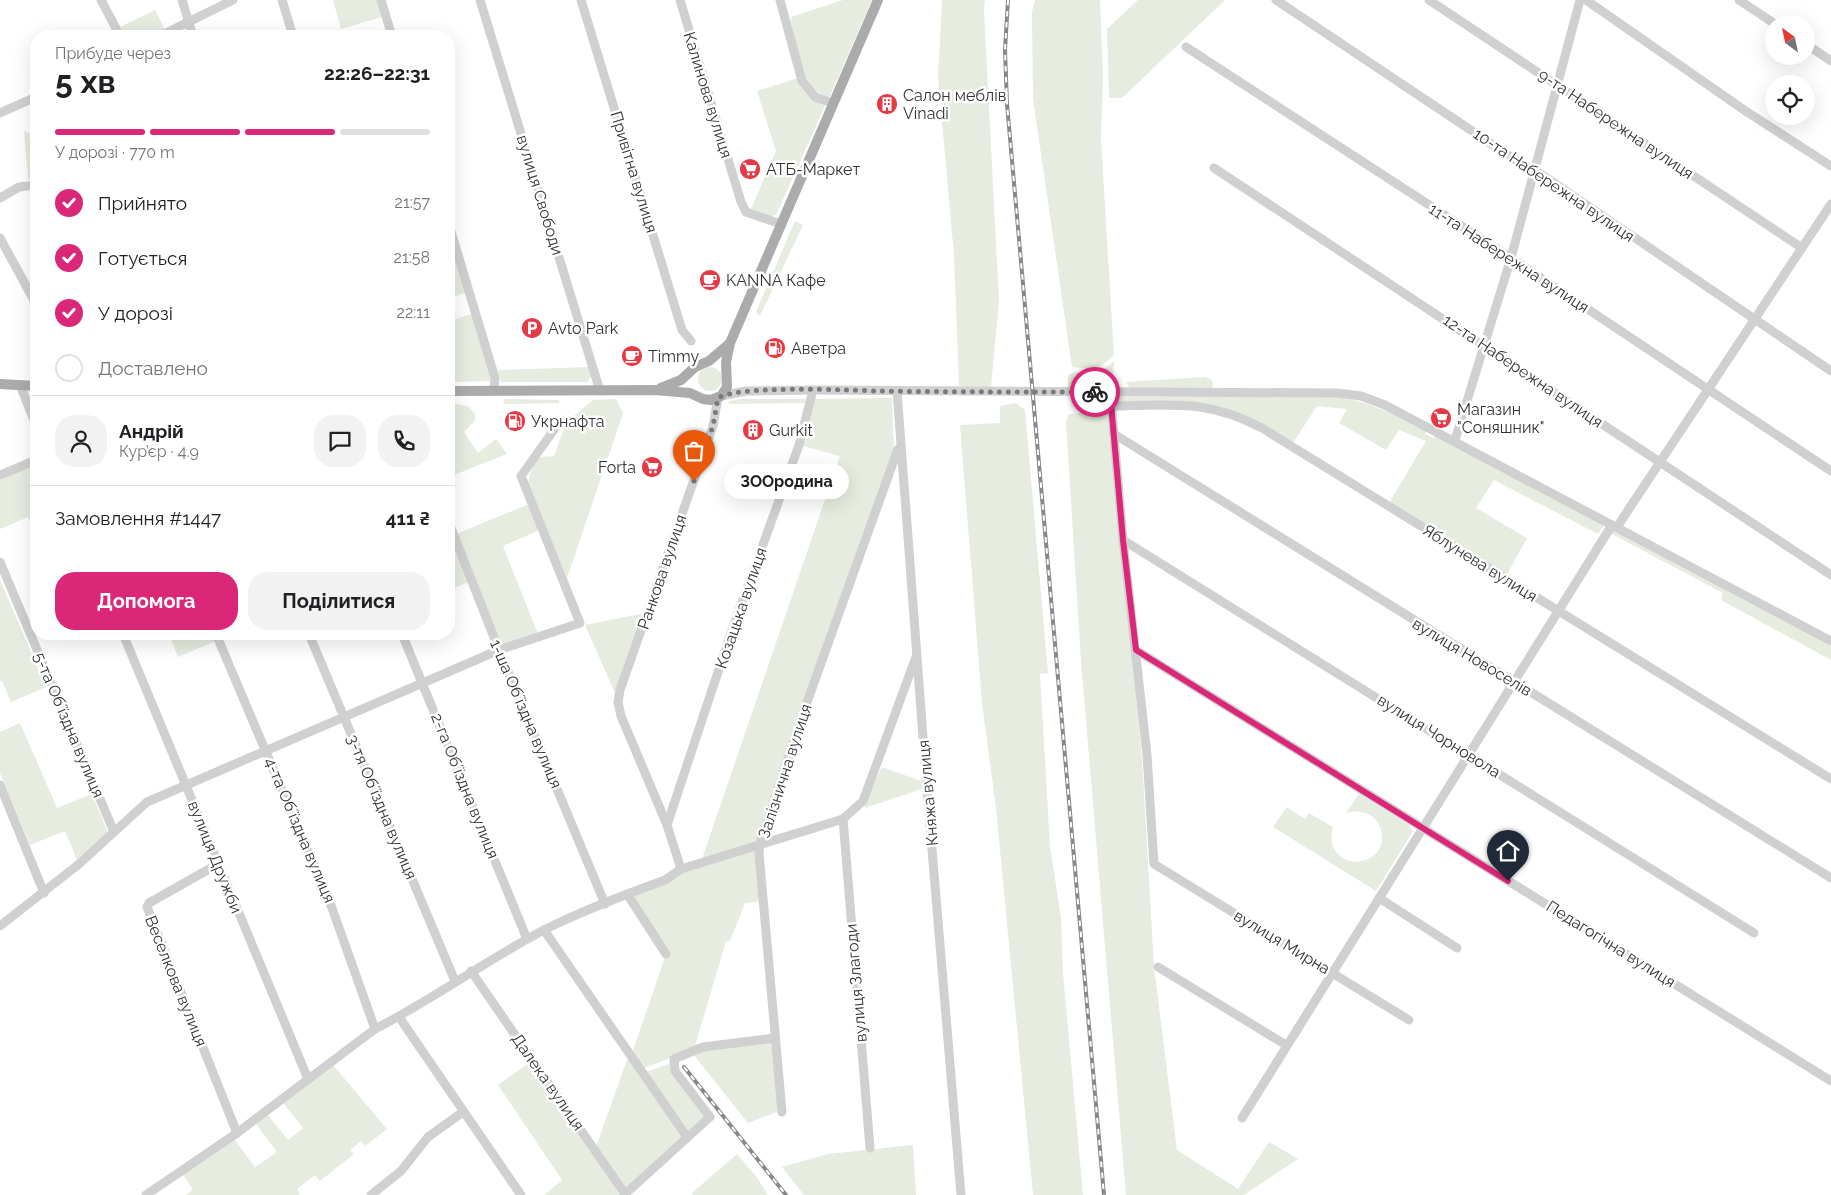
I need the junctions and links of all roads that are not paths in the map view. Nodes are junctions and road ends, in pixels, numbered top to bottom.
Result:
1 (101, 0) edge
2 (182, 0) edge
3 (233, 0) edge
4 (282, 0) edge
5 (381, 0) edge
6 (480, 0) edge
7 (582, 0) edge
8 (680, 0) edge
9 (780, 0) edge
10 (878, 0) edge
11 (1276, 0) edge
12 (1429, 0) edge
13 (1580, 0) edge
14 (1586, 0) edge
15 (1739, 0) edge
16 (1765, 17) edge
17 (189, 22) junction
18 (117, 30) edge
19 (172, 30) edge
20 (191, 30) edge
21 (291, 30) edge
22 (390, 30) edge
23 (1186, 46) dead end
24 (1815, 50) edge
25 (1831, 61) edge
26 (1557, 84) junction
27 (30, 100) edge
28 (832, 103) junction
29 (0, 112) edge
30 (1831, 166) edge
31 (1214, 168) dead end
32 (1535, 170) junction
33 (30, 186) edge
34 (0, 198) edge
35 (1831, 204) edge
36 (781, 224) junction
37 (0, 238) edge
38 (455, 244) edge
39 (1802, 248) junction
40 (1511, 258) junction
41 (30, 293) edge
42 (1755, 320) junction
43 (691, 341) dead end
44 (730, 343) junction
45 (1484, 344) junction
46 (709, 361) junction
47 (692, 371) junction
48 (1831, 371) edge
49 (727, 374) junction
50 (0, 384) edge
51 (20, 386) junction
52 (30, 386) edge
53 (455, 390) edge
54 (600, 390) junction
55 (655, 390) junction
56 (813, 390) junction
57 (1708, 390) junction
58 (494, 391) junction
59 (746, 391) junction
60 (896, 391) junction
61 (1110, 392) junction
62 (711, 397) junction
63 (1111, 406) junction
64 (30, 410) edge
65 (561, 420) dead end
66 (1114, 434) junction
67 (1455, 440) junction
68 (900, 445) junction
69 (30, 462) edge
70 (1660, 462) junction
71 (1831, 471) edge
72 (0, 475) edge
73 (1614, 526) junction
74 (455, 538) edge
75 (1123, 540) junction
76 (0, 562) edge
77 (1831, 575) edge
78 (1557, 611) junction
79 (30, 633) edge
80 (33, 640) edge
81 (126, 640) edge
82 (219, 640) edge
83 (312, 640) edge
84 (405, 640) edge
85 (1831, 641) edge
86 (499, 650) junction
87 (1136, 650) junction
88 (916, 657) junction
89 (1513, 682) junction
90 (423, 684) junction
91 (344, 716) junction
92 (266, 751) junction
93 (1469, 754) junction
94 (1831, 779) edge
95 (0, 785) edge
96 (186, 785) junction
97 (843, 819) junction
98 (667, 825) junction
99 (1424, 829) junction
100 (114, 832) junction
101 (760, 844) junction
102 (218, 864) junction
103 (681, 869) junction
104 (1831, 878) edge
105 (44, 893) junction
106 (627, 894) junction
107 (1379, 898) junction
108 (605, 904) junction
109 (0, 926) edge
110 (544, 930) junction
111 (1754, 933) dead end
112 (527, 940) junction
113 (1457, 948) dead end
114 (666, 954) dead end
115 (1158, 967) dead end
116 (471, 971) junction
117 (1332, 972) junction
118 (455, 981) junction
119 (399, 1017) junction
120 (1409, 1020) dead end
121 (375, 1029) junction
122 (775, 1038) junction
123 (1286, 1045) junction
124 (308, 1079) junction
125 (1831, 1081) edge
126 (463, 1112) junction
127 (782, 1112) dead end
128 (1242, 1118) dead end
129 (237, 1134) junction
130 (687, 1137) junction
131 (870, 1148) dead end
132 (146, 1195) edge
133 (371, 1195) edge
134 (521, 1195) edge
135 (624, 1195) edge
136 (961, 1195) edge

1 - 18 street
2 - 17 street
3 - 17 street
4 - 21 street
5 - 22 street
6 - 54 street, вулиця Свободи
7 - 43 street, Привітна вулиця
8 - 36 street, Калинова вулиця
9 - 28 street
10 - 28 main road
11 - 32 street, 10-та Набережна вулиця
12 - 26 street, 9-та Набережна вулиця
13 - 26 street
14 - 30 street
15 - 16 street
17 - 19 street
17 - 20 street
23 - 40 street, 11-та Набережна вулиця
24 - 25 street
26 - 32 street
26 - 39 street, 9-та Набережна вулиця
27 - 29 street
28 - 36 main road
31 - 45 street, 12-та Набережна вулиця
32 - 40 street
32 - 42 street, 10-та Набережна вулиця
33 - 34 street
35 - 39 street
36 - 44 main road
37 - 41 street
38 - 58 street
39 - 42 street
40 - 45 street
40 - 57 street, 11-та Набережна вулиця
42 - 48 street, 10-та Набережна вулиця
42 - 57 street
44 - 46 main road
44 - 49 main road
45 - 67 street
45 - 70 street, 12-та Набережна вулиця
46 - 47 main road
46 - 49 main road
47 - 55 main road
47 - 62 main road
49 - 59 street
49 - 62 main road
50 - 51 main road
51 - 52 main road
51 - 64 street
53 - 58 main road
54 - 55 main road
54 - 58 main road
55 - 62 main road
56 - 59 street
56 - 60 street
56 - 98 street, Козацька вулиця
57 - 70 street
57 - 71 street, 11-та Набережна вулиця
59 - 62 street
60 - 61 street
60 - 68 street, Княжа вулиця
61 - 63 street
61 - 67 street
62 - 98 street, Ранкова вулиця
63 - 66 street
63 - 78 street, Яблунева вулиця
65 - 86 street
66 - 75 street
66 - 89 street, вулиця Новоселів
67 - 73 street
68 - 88 street, Княжа вулиця
68 - 101 street, Залізнична вулиця
69 - 72 street
70 - 73 street
70 - 77 street, 12-та Набережна вулиця
73 - 78 street
73 - 85 street
74 - 86 street, 1-ша Обʼїздна вулиця
75 - 87 street
75 - 93 street, вулиця Чорновола
76 - 79 street, 5-та Обʼїздна вулиця
78 - 89 street
78 - 94 street, Яблунева вулиця
80 - 100 street, 5-та Обʼїздна вулиця
81 - 96 street, вулиця Дружби
82 - 92 street, 4-та Обʼїздна вулиця
83 - 91 street, 3-тя Обʼїздна вулиця
84 - 90 street, 2-га Обʼїздна вулиця
86 - 90 street
86 - 108 street, 1-ша Обʼїздна вулиця
87 - 99 street, Педагогічна вулиця
87 - 117 street, вулиця Мирна
88 - 97 street
88 - 136 street, Княжа вулиця
89 - 93 street
89 - 104 street, вулиця Новоселів
90 - 91 street
90 - 112 street, 2-га Обʼїздна вулиця
91 - 92 street
91 - 118 street, 3-тя Обʼїздна вулиця
92 - 96 street
92 - 121 street, 4-та Обʼїздна вулиця
93 - 99 street
93 - 111 street, вулиця Чорновола
95 - 105 street
96 - 100 street
96 - 102 street, вулиця Дружби
97 - 101 street
97 - 131 street, вулиця Злагоди
98 - 103 street
99 - 107 street
99 - 125 street, Педагогічна вулиця
100 - 105 street
101 - 103 street
101 - 122 street, Залізнична вулиця
102 - 124 street, вулиця Дружби
102 - 129 street, Веселкова вулиця
103 - 106 street
105 - 109 street
106 - 108 street
106 - 114 street
107 - 113 street
107 - 117 street
108 - 110 street
110 - 112 street
110 - 130 street
112 - 116 street
115 - 123 street
116 - 118 street
116 - 135 street, Далека вулиця
117 - 120 street, вулиця Мирна
117 - 123 street
118 - 119 street
119 - 121 street
119 - 126 street
121 - 124 street
122 - 127 street, Залізнична вулиця
122 - 130 street
123 - 128 street
124 - 129 street
126 - 133 street
126 - 134 street
129 - 132 street
130 - 135 street

